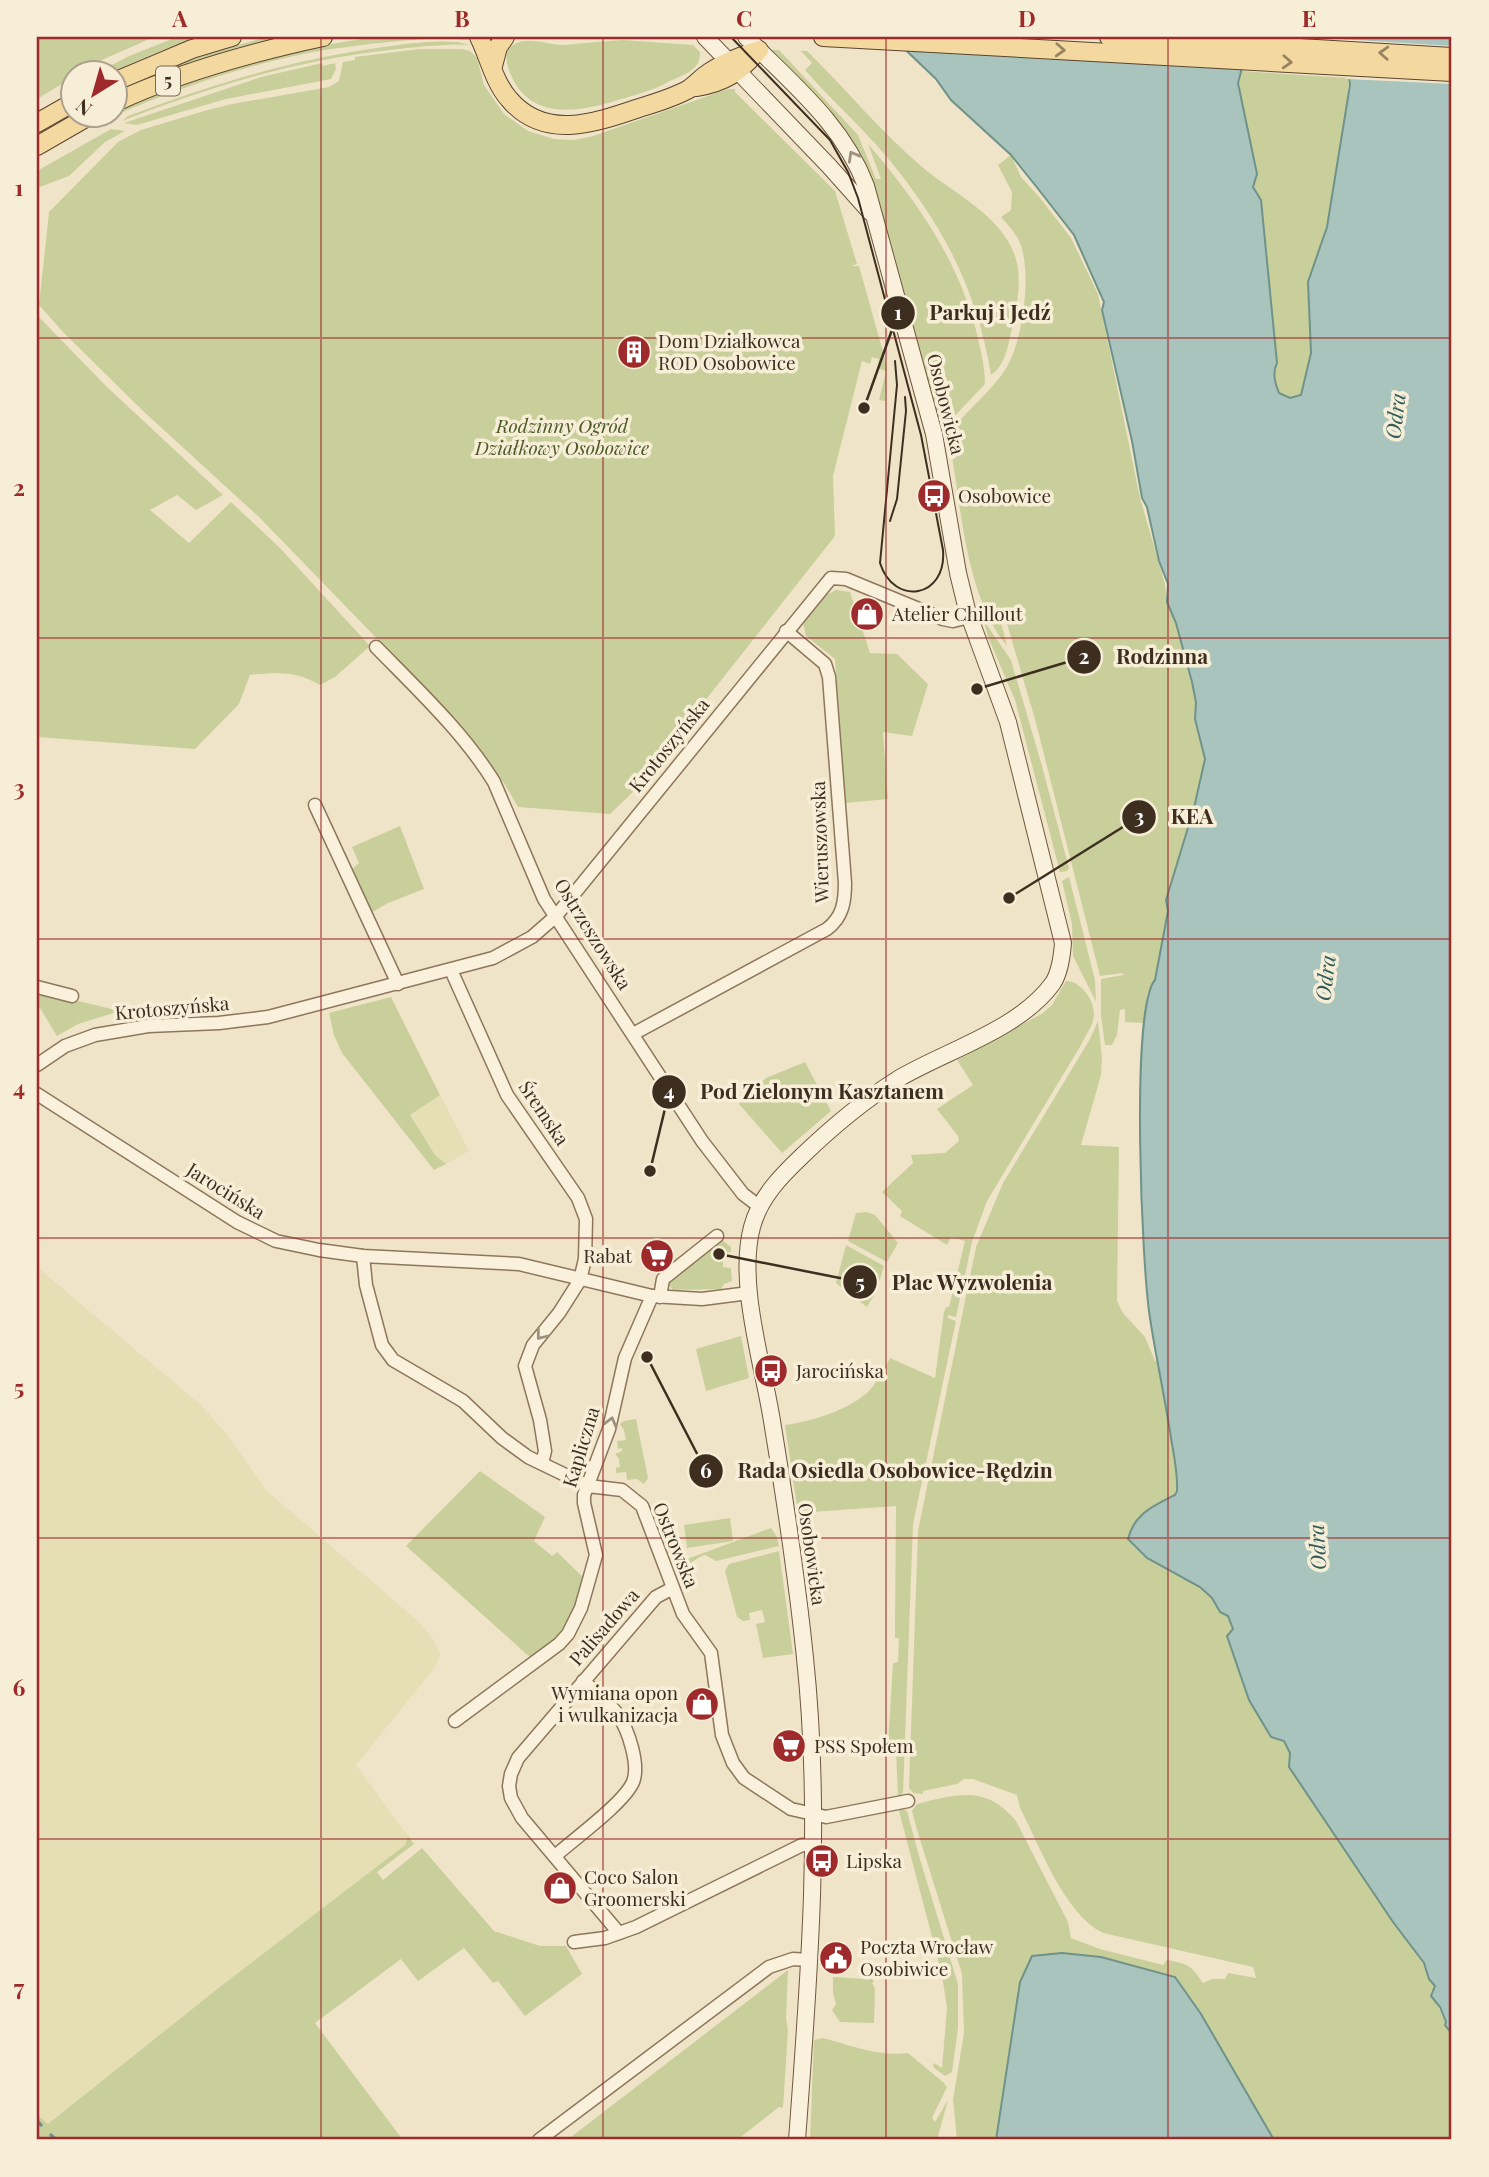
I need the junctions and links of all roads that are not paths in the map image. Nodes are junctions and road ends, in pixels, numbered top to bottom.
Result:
1 (232, 37) edge
2 (323, 37) edge
3 (479, 37) edge
4 (505, 37) edge
5 (705, 37) edge
6 (746, 37) edge
7 (823, 37) edge
8 (1110, 37) edge
9 (759, 50) junction
10 (1452, 57) edge
11 (492, 66) junction
12 (734, 66) junction
13 (1452, 72) edge
14 (130, 75) edge
15 (130, 96) edge
16 (60, 110) edge
17 (37, 123) edge
18 (65, 130) edge
19 (37, 146) edge
20 (875, 220) junction
21 (969, 617) junction
22 (786, 631) junction
23 (376, 647) dead end
24 (316, 805) dead end
25 (556, 916) junction
26 (451, 970) junction
27 (398, 984) junction
28 (37, 987) edge
29 (72, 996) dead end
30 (633, 1034) junction
31 (37, 1065) edge
32 (37, 1094) edge
33 (760, 1207) junction
34 (717, 1236) dead end
35 (363, 1256) junction
36 (580, 1279) junction
37 (749, 1293) junction
38 (656, 1296) junction
39 (542, 1463) junction
40 (588, 1486) junction
41 (673, 1588) junction
42 (583, 1681) junction
43 (455, 1721) dead end
44 (908, 1801) dead end
45 (813, 1815) junction
46 (814, 1845) junction
47 (555, 1856) junction
48 (619, 1933) junction
49 (575, 1942) dead end
50 (809, 1960) junction
51 (539, 2140) edge
52 (797, 2140) edge

1 - 14 main road, 5
2 - 15 main road, 5
3 - 11 main road
4 - 11 main road
5 - 12 street, Osobowicka
6 - 9 street, Osobowicka
7 -> 13 main road
10 -> 8 main road
9 - 12 main road
20 -> 9 street, Osobowicka
11 - 12 main road
12 - 20 street, Osobowicka
16 - 17 main road
18 - 19 main road
20 - 21 street, Osobowicka
21 - 22 street, Krotoszyńska
21 - 33 street, Osobowicka
22 - 25 street, Krotoszyńska
22 - 30 street, Wieruszowska
23 - 25 street, Ostrzeszowska
24 - 27 street
25 - 26 street, Krotoszyńska
25 - 30 street, Ostrzeszowska
26 - 27 street, Krotoszyńska
26 - 36 street, Śremska
27 - 31 street, Krotoszyńska
28 - 29 street
30 - 33 street, Ostrzeszowska
32 - 35 street, Jarocińska
33 - 37 street, Osobowicka
34 - 38 street, Kapliczna
35 - 36 street, Jarocińska
35 - 39 street, Ostrowska
36 - 38 street, Jarocińska
36 -> 39 street
37 - 38 street, Jarocińska
37 - 45 street, Osobowicka
40 -> 38 street, Kapliczna
39 - 40 street, Ostrowska
40 - 41 street, Ostrowska
40 - 43 street, Kapliczna
41 - 42 street, Palisadowa
41 - 45 street, Ostrowska
42 - 47 street, Palisadowa
42 - 47 street
44 - 45 street
45 - 46 street, Osobowicka
46 - 48 street
46 - 50 street, Osobowicka
47 - 48 street, Palisadowa
48 - 49 street
50 - 51 street
50 - 52 street, Osobowicka

